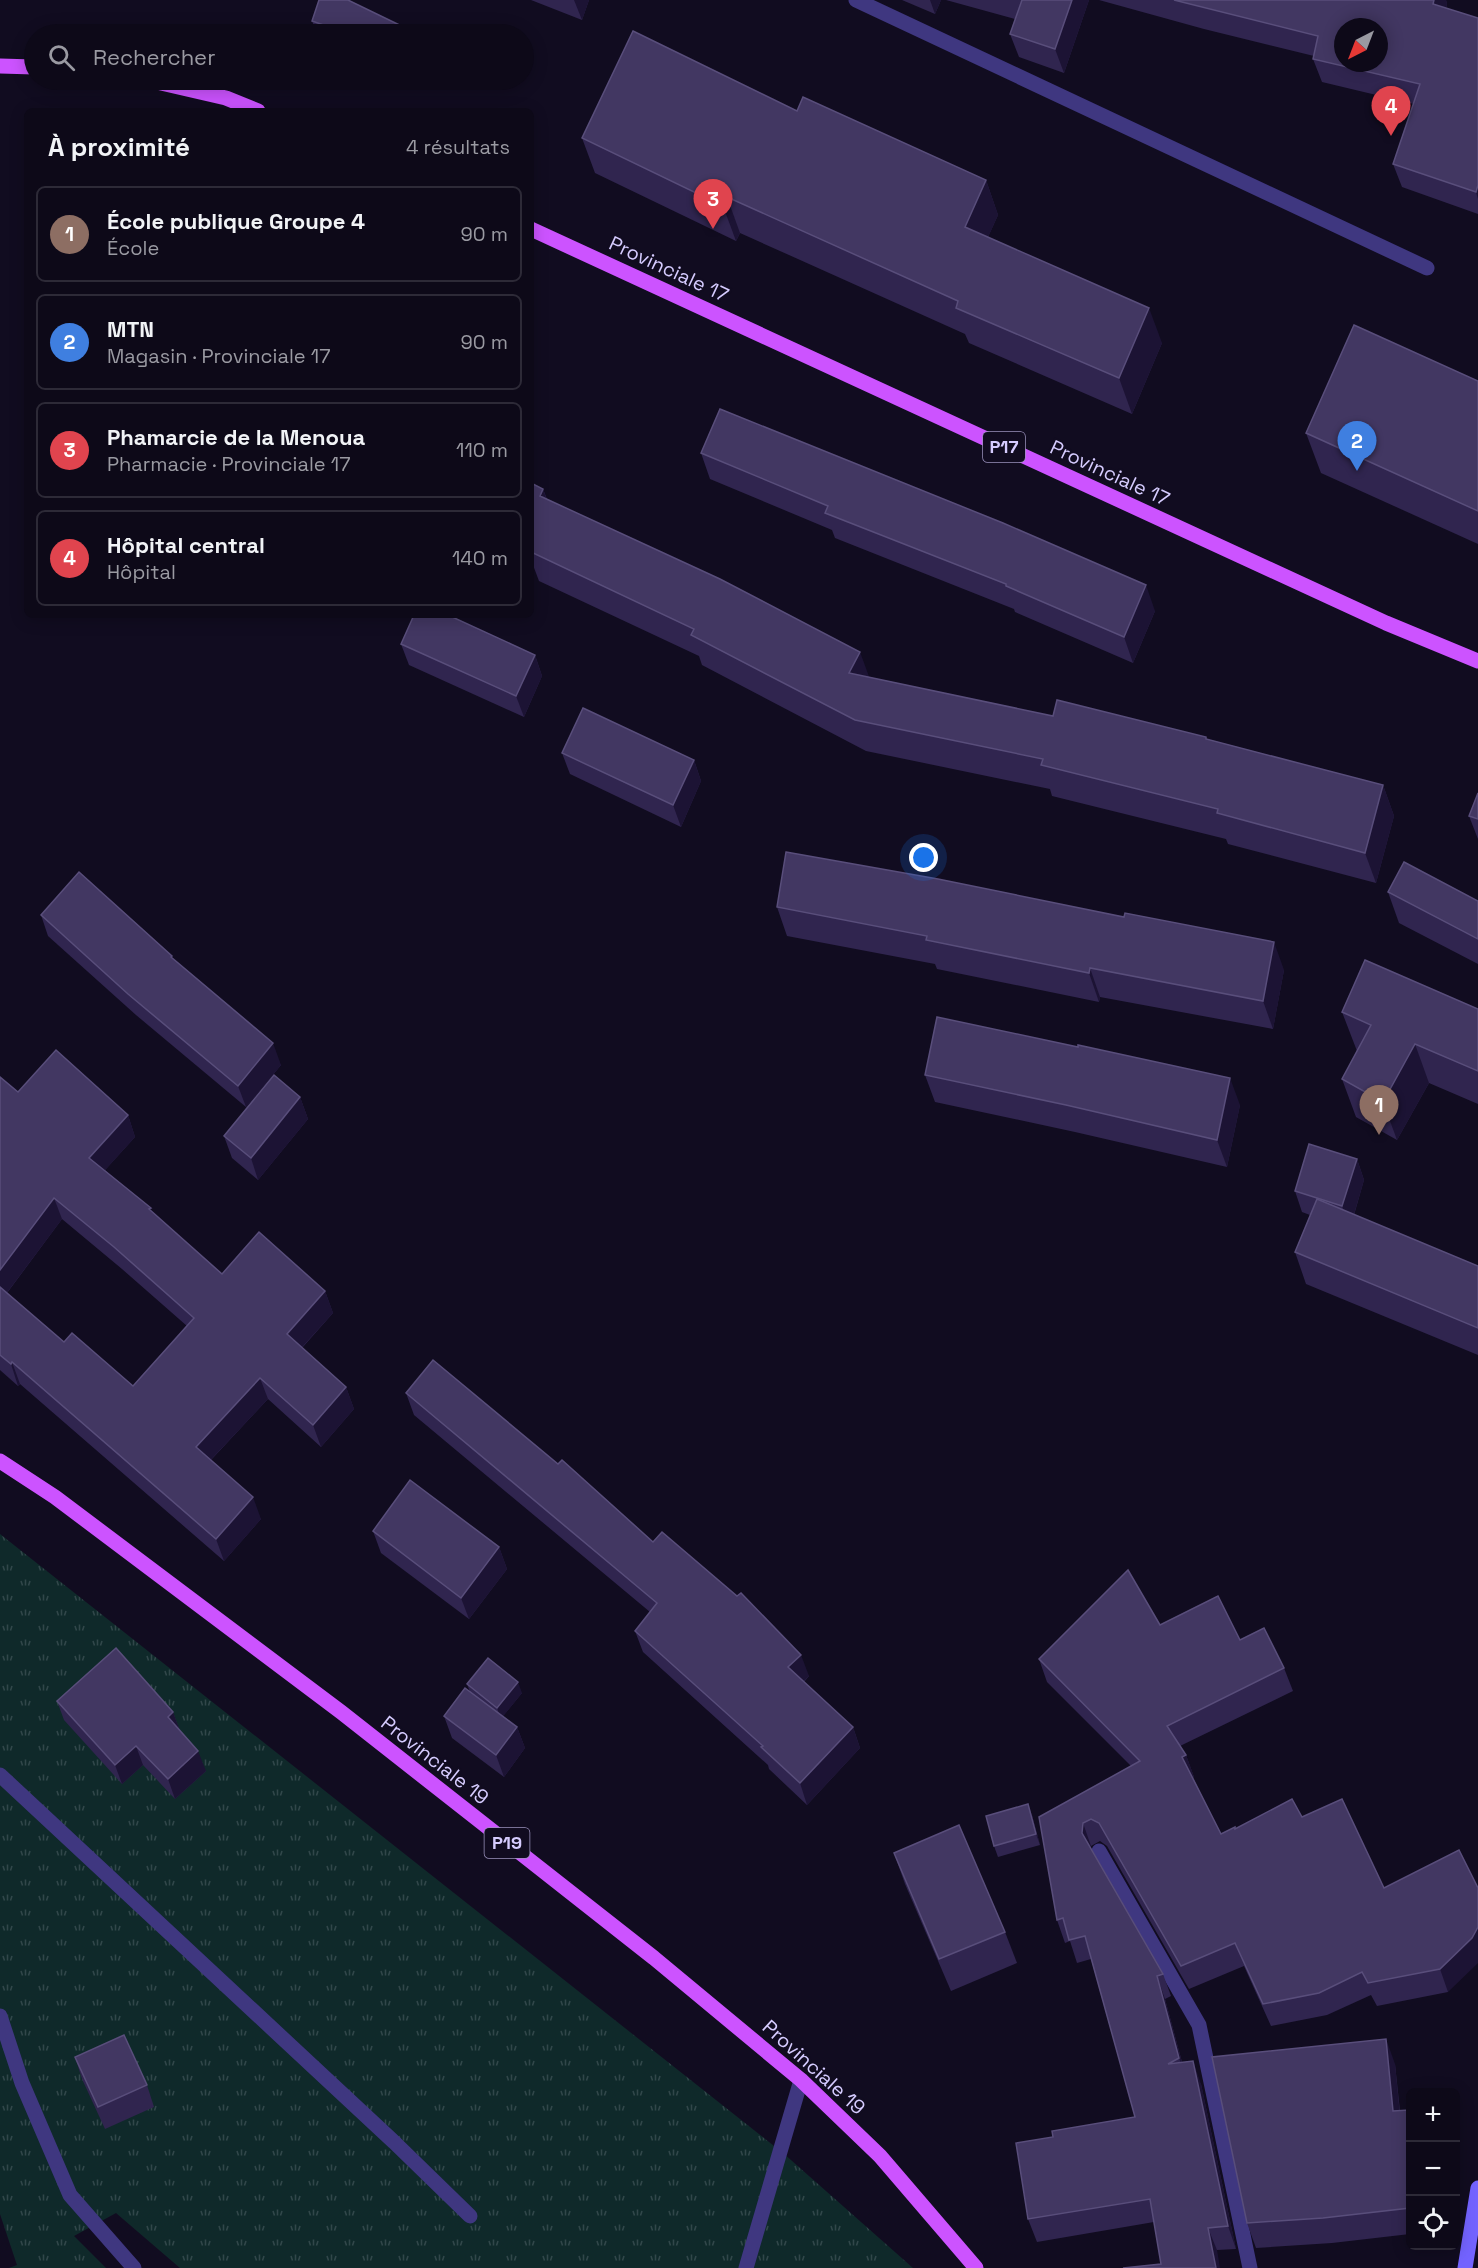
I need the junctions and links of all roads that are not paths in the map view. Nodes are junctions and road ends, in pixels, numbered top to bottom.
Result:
1 (856, 0) edge
2 (0, 66) edge
3 (24, 67) edge
4 (191, 90) edge
5 (251, 108) edge
6 (534, 230) edge
7 (1427, 268) dead end
8 (1478, 661) edge
9 (0, 1461) edge
10 (0, 1775) edge
11 (1099, 1851) dead end
12 (0, 2016) edge
13 (801, 2080) junction
14 (1478, 2188) edge
15 (470, 2216) dead end
16 (134, 2268) edge
17 (746, 2268) edge
18 (976, 2268) edge
19 (1250, 2268) edge
20 (1465, 2268) edge

1 - 7 street
2 - 3 main road
4 - 5 main road
6 - 8 main road, Provinciale 17 / P17
9 - 13 main road, Provinciale 19 / P19
10 - 15 street
11 - 19 street
12 - 16 street
13 - 17 street
13 - 18 main road, Provinciale 19 / P19
14 - 20 street

